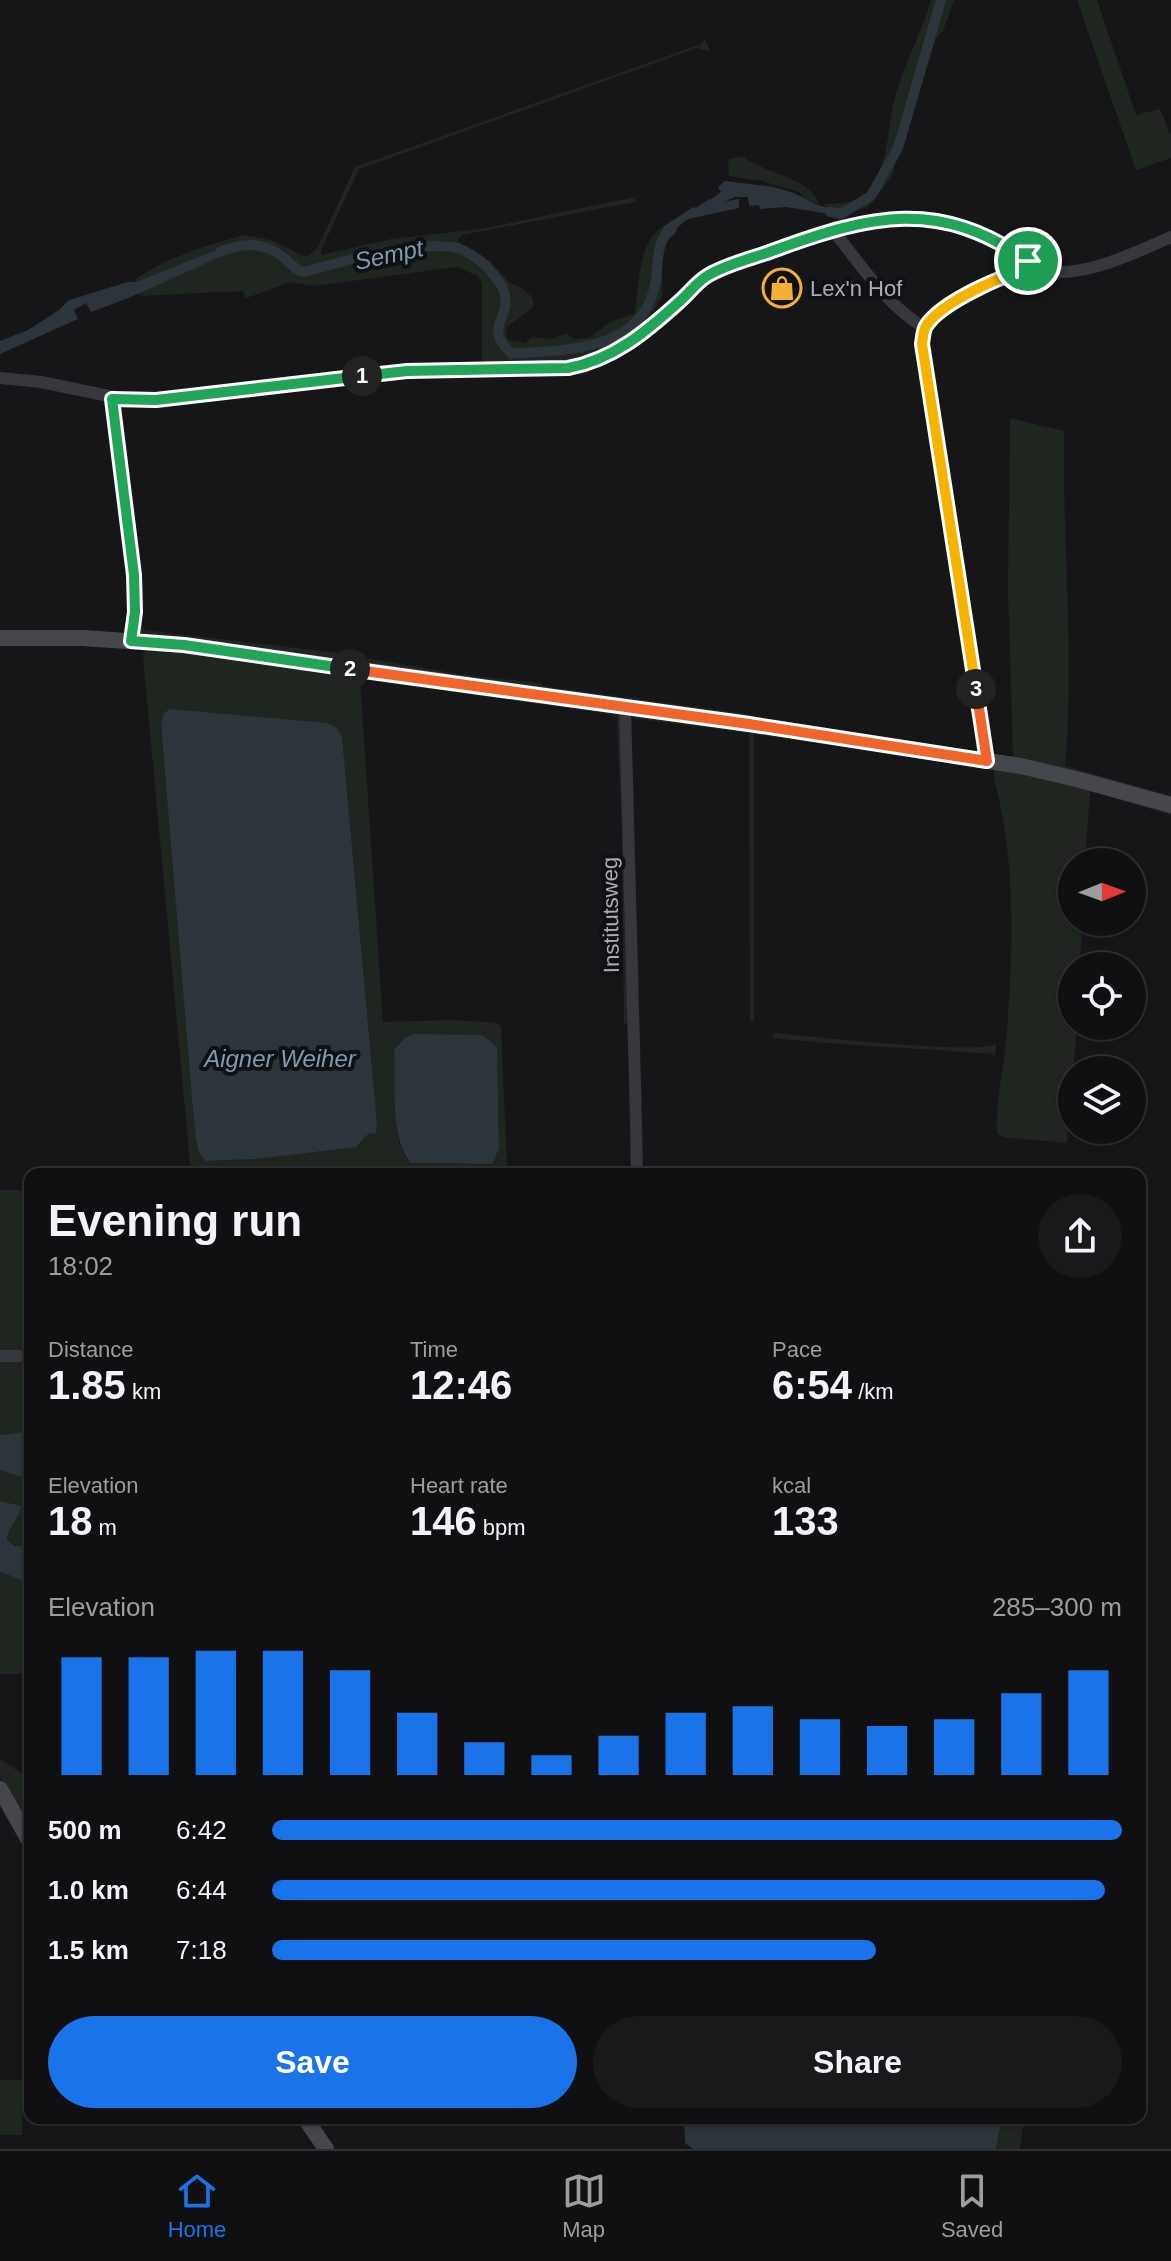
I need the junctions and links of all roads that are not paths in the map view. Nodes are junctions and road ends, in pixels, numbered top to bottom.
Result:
1 (833, 230) junction
2 (1171, 237) edge
3 (1035, 268) junction
4 (925, 328) junction
5 (0, 378) edge
6 (112, 399) junction
7 (0, 638) edge
8 (131, 641) junction
9 (625, 707) junction
10 (987, 761) junction
11 (1171, 805) edge
12 (637, 1168) edge
13 (0, 1356) edge
14 (24, 1356) edge
15 (0, 1789) edge
16 (24, 1831) edge
17 (309, 2124) edge
18 (326, 2149) edge

1 - 3 street
1 - 4 street
1 - 6 street
2 - 3 street
3 - 4 street
4 - 10 street
5 - 6 street
6 - 8 street
7 - 8 main road
8 - 9 main road
9 - 10 main road
9 - 12 street, Institutsweg
10 - 11 main road
13 - 14 street
15 - 16 main road
17 - 18 main road

